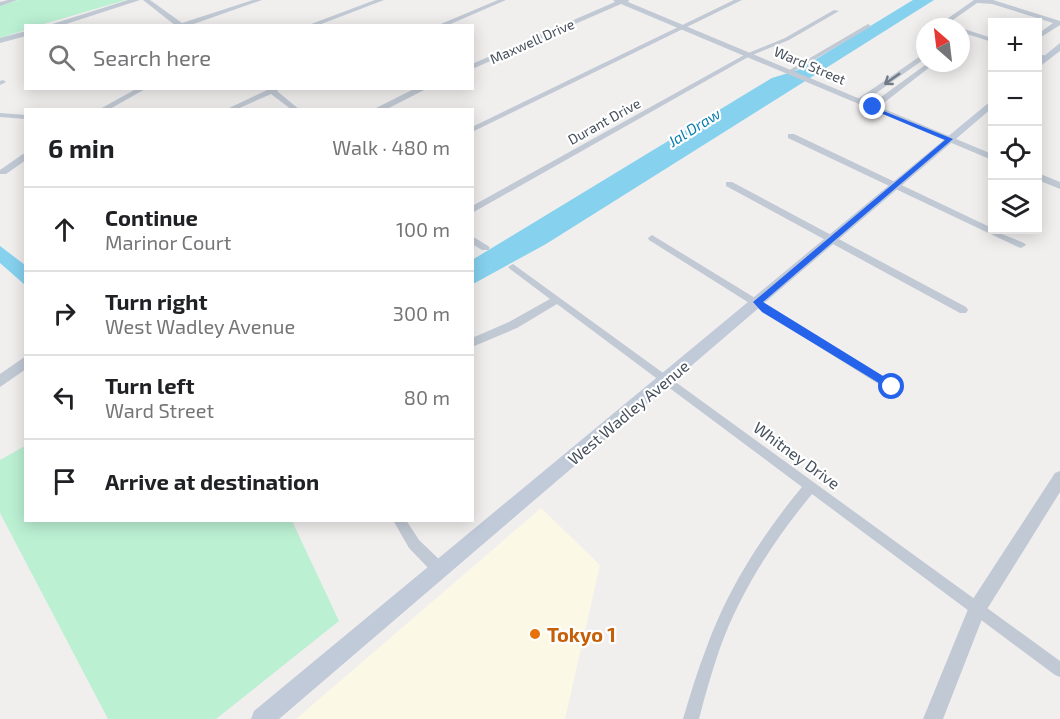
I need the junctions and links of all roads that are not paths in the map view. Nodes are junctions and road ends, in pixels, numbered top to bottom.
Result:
1 (14, 0) edge
2 (136, 0) edge
3 (146, 0) edge
4 (259, 0) edge
5 (381, 0) edge
6 (503, 0) edge
7 (739, 0) edge
8 (621, 1) edge
9 (0, 4) edge
10 (836, 11) dead end
11 (952, 18) edge
12 (1059, 22) edge
13 (57, 24) edge
14 (179, 24) edge
15 (183, 24) edge
16 (315, 24) edge
17 (443, 24) edge
18 (868, 26) dead end
19 (681, 27) junction
20 (970, 33) edge
21 (24, 34) edge
22 (1042, 34) edge
23 (988, 38) edge
24 (0, 41) edge
25 (1060, 46) edge
26 (748, 55) junction
27 (1042, 56) edge
28 (916, 61) edge
29 (474, 66) edge
30 (789, 72) junction
31 (920, 72) edge
32 (140, 90) edge
33 (271, 90) edge
34 (274, 90) edge
35 (420, 90) edge
36 (859, 101) junction
37 (873, 107) junction
38 (988, 107) edge
39 (105, 108) edge
40 (232, 108) edge
41 (295, 108) edge
42 (380, 108) edge
43 (0, 115) edge
44 (24, 117) edge
45 (474, 129) edge
46 (791, 136) dead end
47 (950, 139) junction
48 (988, 155) edge
49 (24, 157) edge
50 (3, 172) dead end
51 (1042, 178) edge
52 (729, 184) dead end
53 (896, 185) junction
54 (1060, 186) edge
55 (474, 209) edge
56 (652, 238) dead end
57 (832, 238) junction
58 (474, 240) edge
59 (1021, 245) dead end
60 (485, 248) dead end
61 (513, 267) dead end
62 (557, 300) junction
63 (757, 302) junction
64 (963, 310) dead end
65 (474, 342) edge
66 (24, 365) edge
67 (666, 380) junction
68 (0, 381) edge
69 (892, 387) dead end
70 (1060, 478) edge
71 (811, 486) junction
72 (400, 522) edge
73 (440, 570) junction
74 (976, 609) junction
75 (1060, 670) edge
76 (262, 719) edge
77 (691, 719) edge
78 (933, 719) edge

1 - 9 street
2 - 13 street
3 - 14 street
4 - 15 street
5 - 16 street
6 - 17 street
7 - 19 street
8 - 19 street, Ward Street
8 - 29 street, Maxwell Drive
10 - 26 street, Durant Drive
11 - 12 street
12 - 22 street
18 - 30 street
19 - 26 street, Ward Street
19 - 45 street
20 - 23 street
21 - 24 street
25 - 27 main road
26 - 30 street, Ward Street
26 - 55 street, Durant Drive
28 -> 36 street
30 - 36 street, Ward Street
31 - 37 street
32 - 39 street
33 - 40 street
34 - 41 street
35 - 42 street
36 - 37 street, Ward Street
37 - 47 street, Ward Street
38 - 47 main road, West Wadley Avenue
43 - 44 street
46 - 53 street
47 - 48 street, Ward Street
47 - 53 main road, West Wadley Avenue
49 - 50 street
51 - 54 street
52 - 57 street
53 - 57 main road, West Wadley Avenue
53 - 59 street
56 - 63 street
57 - 63 main road, West Wadley Avenue
57 - 64 street
58 - 60 street
61 - 62 street, Whitney Drive
62 - 65 street
62 - 67 street, Whitney Drive
63 - 67 main road, West Wadley Avenue
63 - 69 street
66 - 68 street
67 - 71 street, Whitney Drive
67 - 73 main road, West Wadley Avenue
70 - 74 street
71 - 74 street, Whitney Drive
71 - 77 street
72 - 73 street
73 - 76 main road, West Wadley Avenue
74 - 75 street, Whitney Drive
74 - 78 street

